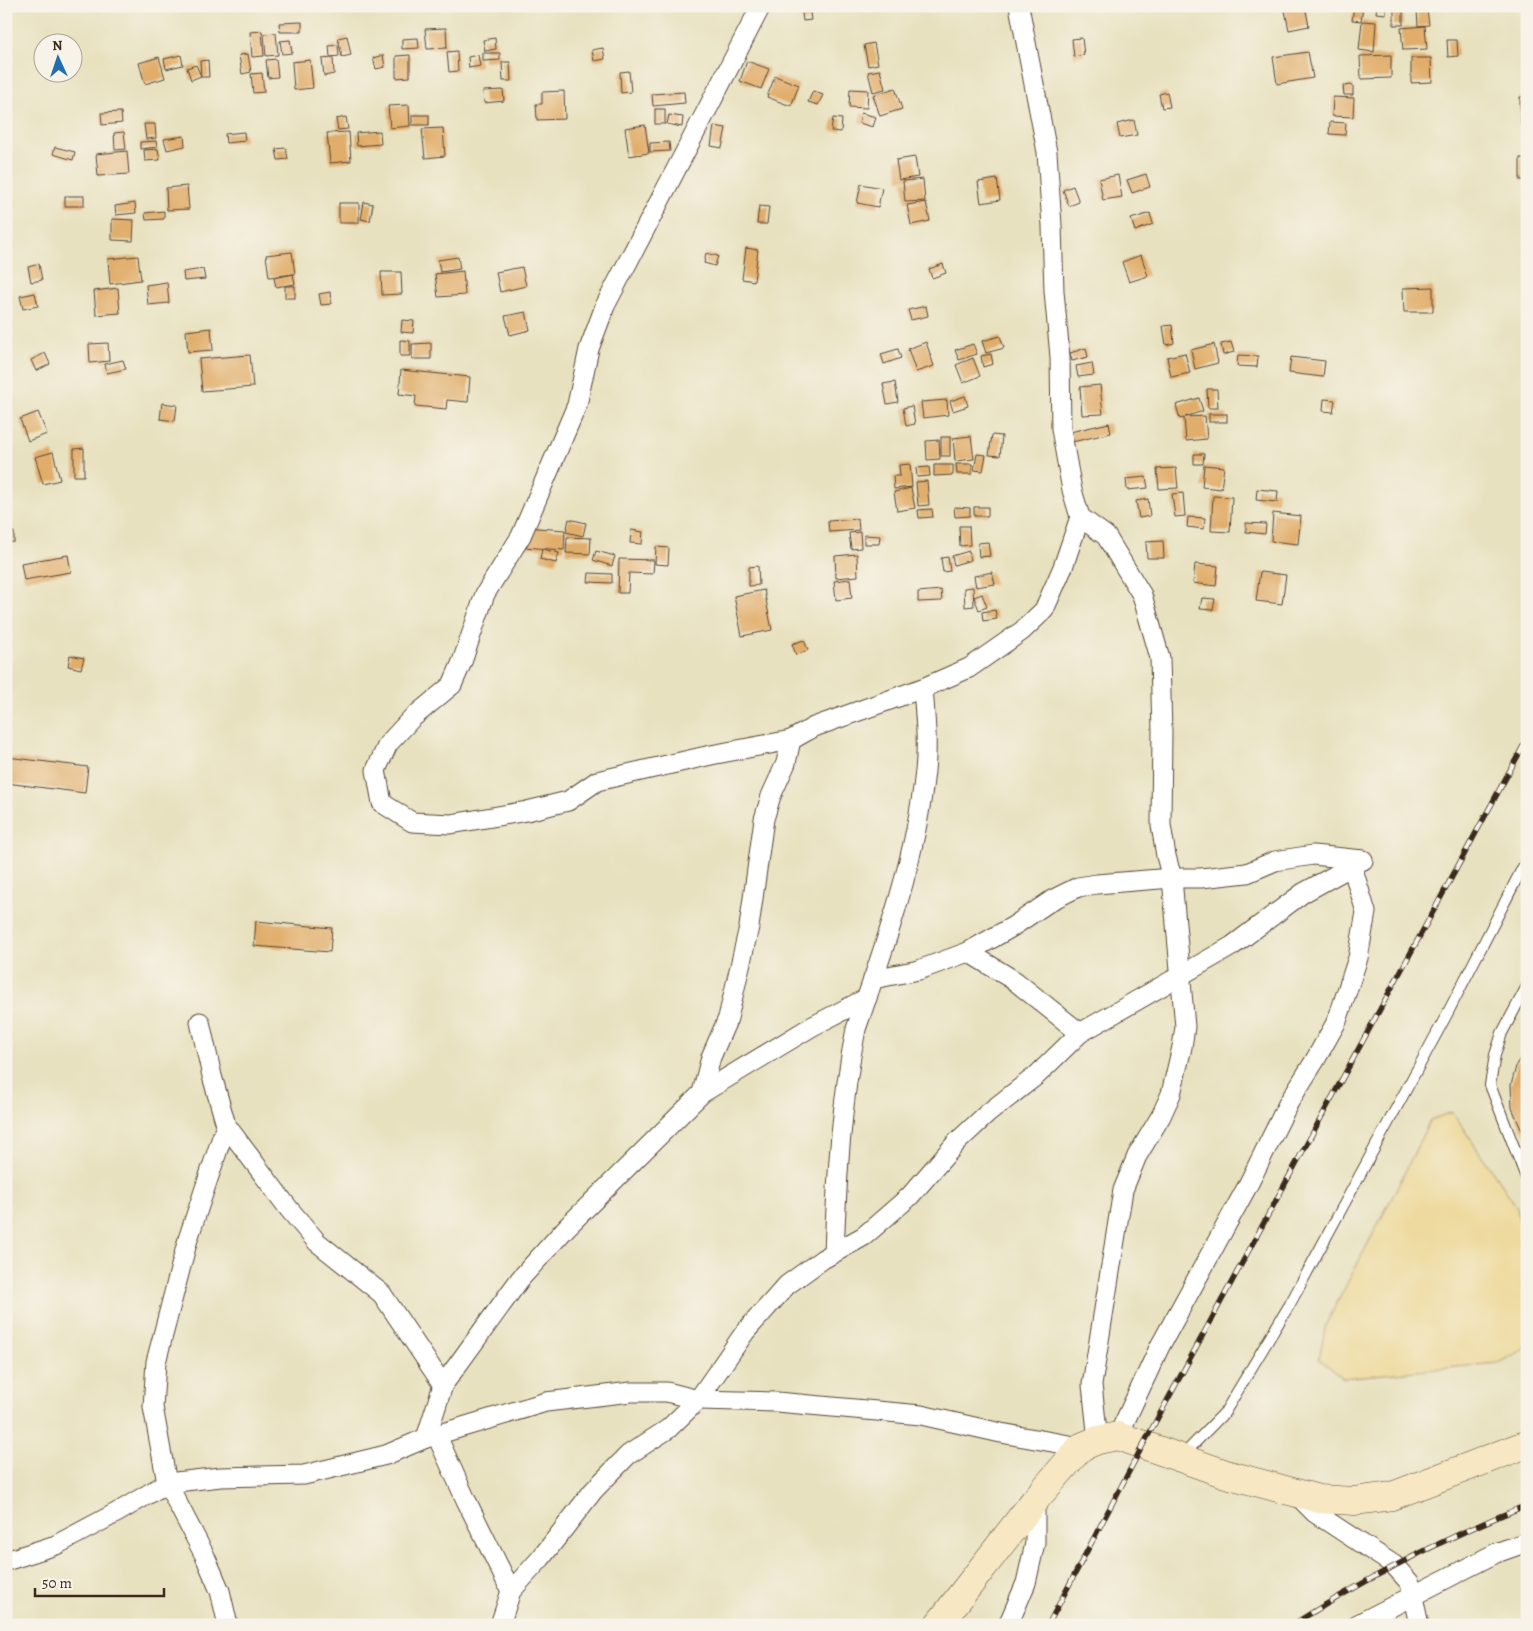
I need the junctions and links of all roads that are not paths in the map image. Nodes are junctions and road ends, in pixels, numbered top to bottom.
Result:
1 (761, 6) edge
2 (1019, 6) edge
3 (1080, 517) junction
4 (923, 688) junction
5 (791, 740) junction
6 (1527, 859) edge
7 (1352, 866) junction
8 (1172, 878) junction
9 (968, 952) junction
10 (1180, 977) junction
11 (873, 979) junction
12 (1527, 986) edge
13 (867, 998) junction
14 (200, 1022) dead end
15 (1080, 1034) junction
16 (702, 1093) junction
17 (226, 1125) junction
18 (1527, 1180) edge
19 (834, 1253) junction
20 (443, 1385) junction
21 (698, 1400) junction
22 (432, 1437) junction
23 (1099, 1441) junction
24 (1527, 1444) edge
25 (1179, 1458) junction
26 (167, 1484) junction
27 (1294, 1492) junction
28 (1035, 1500) junction
29 (1527, 1542) edge
30 (6, 1562) edge
31 (510, 1591) junction
32 (1412, 1596) junction
33 (228, 1625) edge
34 (500, 1625) edge
35 (938, 1625) edge
36 (1008, 1625) edge
37 (1356, 1625) edge
38 (1419, 1625) edge

1 - 5 street
2 - 3 street
3 - 4 street
3 - 8 street
4 - 5 street
4 - 11 street
5 - 16 street
6 - 25 lane
7 - 8 street
7 - 10 street
7 - 23 street
8 - 9 street
8 - 10 street
9 - 11 street
9 - 15 street
10 - 15 street
10 - 23 street
11 - 13 street
12 - 18 lane
13 - 16 street
13 - 19 street
14 - 17 street
15 - 19 street
16 - 20 street
17 - 20 street
17 - 26 street
19 - 21 street
20 - 22 street
21 - 22 street
21 - 23 street
21 - 31 street
22 - 26 street
22 - 31 street
23 - 25 street
23 - 28 street
24 - 27 street
25 - 27 street
26 - 30 street
26 - 33 street
27 - 32 street
28 - 35 street
28 - 36 street
29 - 32 street
31 - 34 street
32 - 37 street
32 - 38 street

